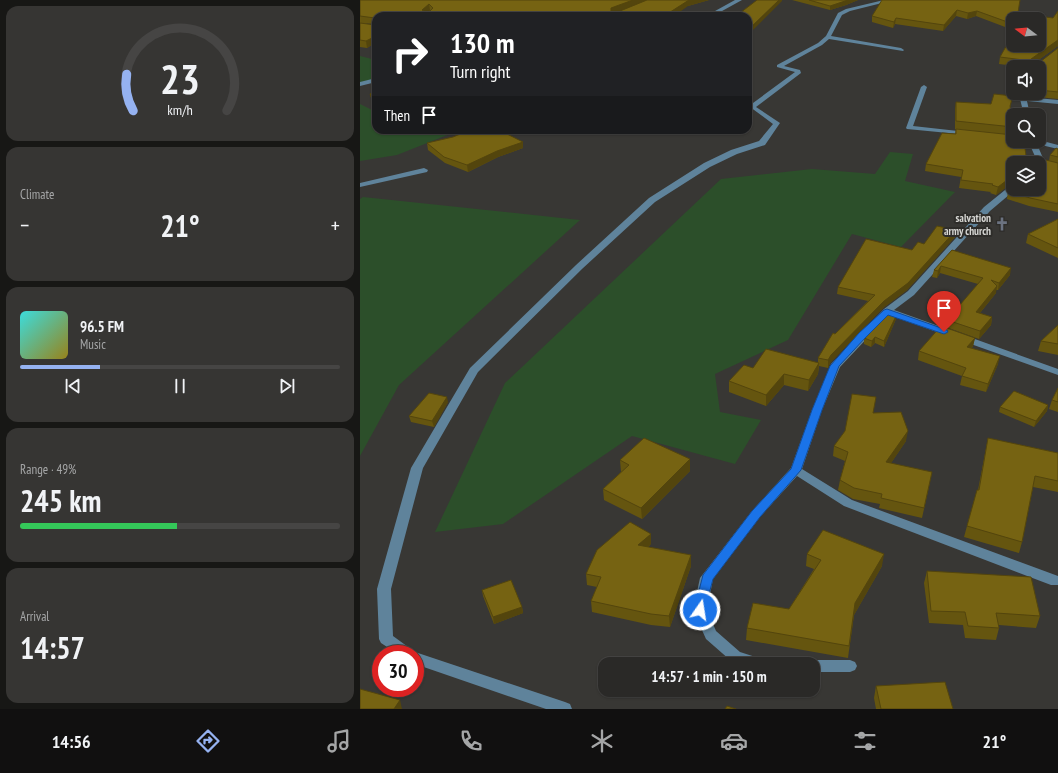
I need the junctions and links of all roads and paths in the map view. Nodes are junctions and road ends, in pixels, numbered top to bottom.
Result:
1 (739, 0) edge
2 (891, 0) edge
3 (716, 12) edge
4 (828, 37) junction
5 (901, 50) dead end
6 (372, 81) edge
7 (360, 84) edge
8 (924, 87) dead end
9 (1046, 100) edge
10 (1058, 102) edge
11 (976, 135) edge
12 (1046, 144) edge
13 (1058, 147) edge
14 (1046, 166) edge
15 (1058, 168) edge
16 (424, 170) dead end
17 (360, 185) edge
18 (1006, 194) edge
19 (887, 312) junction
20 (1058, 372) edge
21 (796, 470) junction
22 (1056, 581) dead end
23 (396, 645) edge
24 (738, 657) edge
25 (424, 661) edge
26 (820, 666) edge
27 (850, 666) dead end
28 (565, 709) edge

1 - 3 street
2 - 4 street
4 - 5 street
4 - 23 street
6 - 7 street
8 - 11 street
9 - 10 street
12 - 13 street
14 - 15 street
16 - 17 street
18 - 19 street
19 - 20 street
19 - 21 street
21 - 22 street
21 - 24 street
25 - 28 street
26 - 27 street

